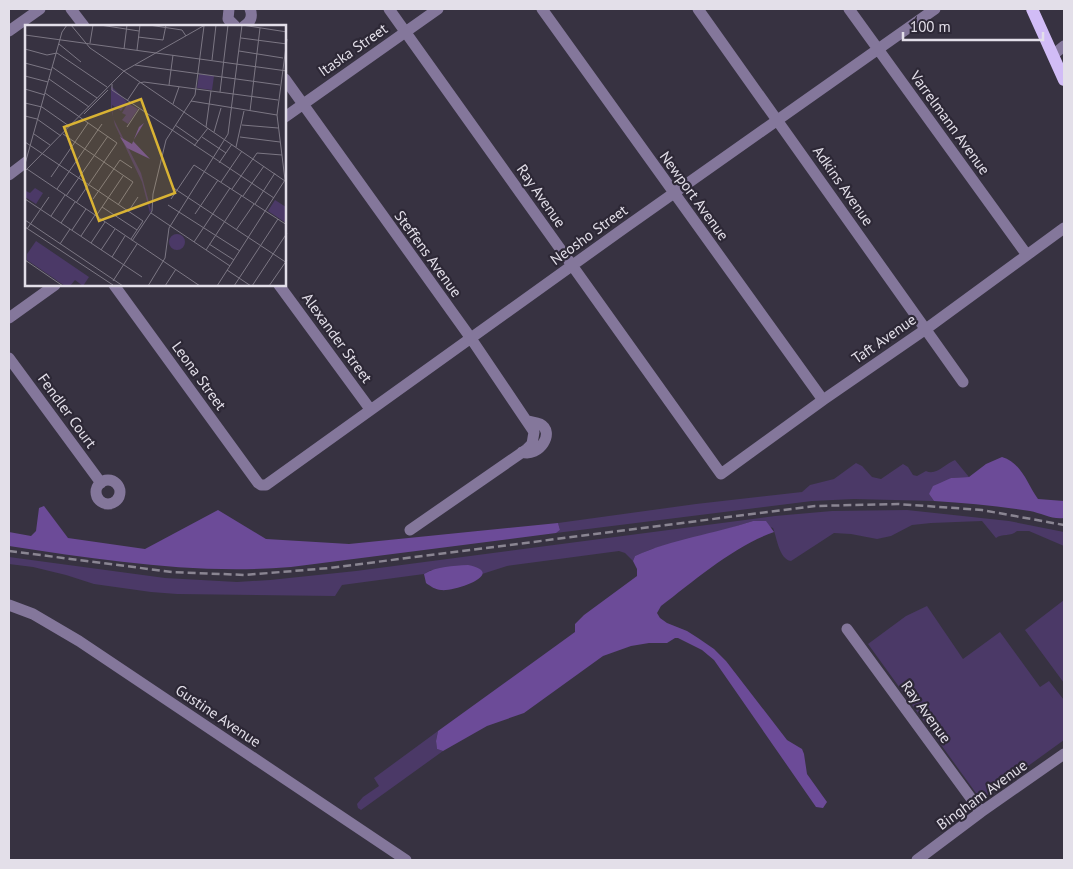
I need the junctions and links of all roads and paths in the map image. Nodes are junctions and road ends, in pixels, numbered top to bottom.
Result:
1 (40, 9) edge
2 (71, 9) edge
3 (229, 9) edge
4 (250, 9) edge
5 (390, 9) edge
6 (438, 9) edge
7 (542, 9) edge
8 (698, 9) edge
9 (849, 9) edge
10 (935, 9) edge
11 (1032, 9) edge
12 (83, 25) edge
13 (233, 25) edge
14 (247, 25) edge
15 (9, 30) edge
16 (406, 32) junction
17 (1064, 46) edge
18 (878, 49) junction
19 (1053, 55) junction
20 (286, 80) edge
21 (1064, 80) edge
22 (303, 104) junction
23 (286, 116) edge
24 (778, 120) junction
25 (25, 163) edge
26 (9, 175) edge
27 (675, 194) junction
28 (1064, 228) edge
29 (1027, 255) junction
30 (572, 266) junction
31 (54, 286) edge
32 (115, 286) edge
33 (280, 286) edge
34 (9, 318) edge
35 (926, 329) junction
36 (470, 338) junction
37 (9, 358) edge
38 (963, 382) dead end
39 (823, 400) junction
40 (370, 409) junction
41 (721, 474) joint
42 (101, 482) dead end
43 (261, 485) joint
44 (410, 530) dead end
45 (9, 605) edge
46 (847, 629) dead end
47 (1064, 754) edge
48 (981, 812) junction
49 (406, 860) edge
50 (917, 860) edge

1 - 15 street
2 - 12 street
3 - 13 street
4 - 14 street
5 - 16 street, Ray Avenue
6 - 16 street, Itaska Street
7 - 27 street, Newport Avenue
8 - 24 street, Adkins Avenue
9 - 18 street, Varrelmann Avenue
10 - 18 street, Neosho Street
11 - 19 main road
16 - 22 street, Itaska Street
16 - 30 street, Ray Avenue
17 - 19 street
18 - 24 street, Neosho Street
18 - 29 street, Varrelmann Avenue
19 - 21 main road
20 - 22 street, Steffens Avenue
22 - 23 street, Itaska Street
22 - 36 street, Steffens Avenue
24 - 27 street, Neosho Street
24 - 35 street, Adkins Avenue
25 - 26 street
27 - 30 street, Neosho Street
27 - 39 street, Newport Avenue
28 - 29 street, Taft Avenue
29 - 35 street, Taft Avenue
30 - 36 street, Neosho Street
30 - 41 street, Ray Avenue
31 - 34 street
32 - 43 street, Leona Street
33 - 40 street, Alexander Street
35 - 38 street, Adkins Avenue
35 - 39 street, Taft Avenue
36 - 40 street, Neosho Street
36 - 44 street, Steffens Avenue
37 - 42 street, Fendler Court
39 - 41 street, Taft Avenue
40 - 43 street, Neosho Street
45 - 49 street, Gustine Avenue
46 - 48 street, Ray Avenue
47 - 48 street, Bingham Avenue
48 - 50 street, Bingham Avenue

